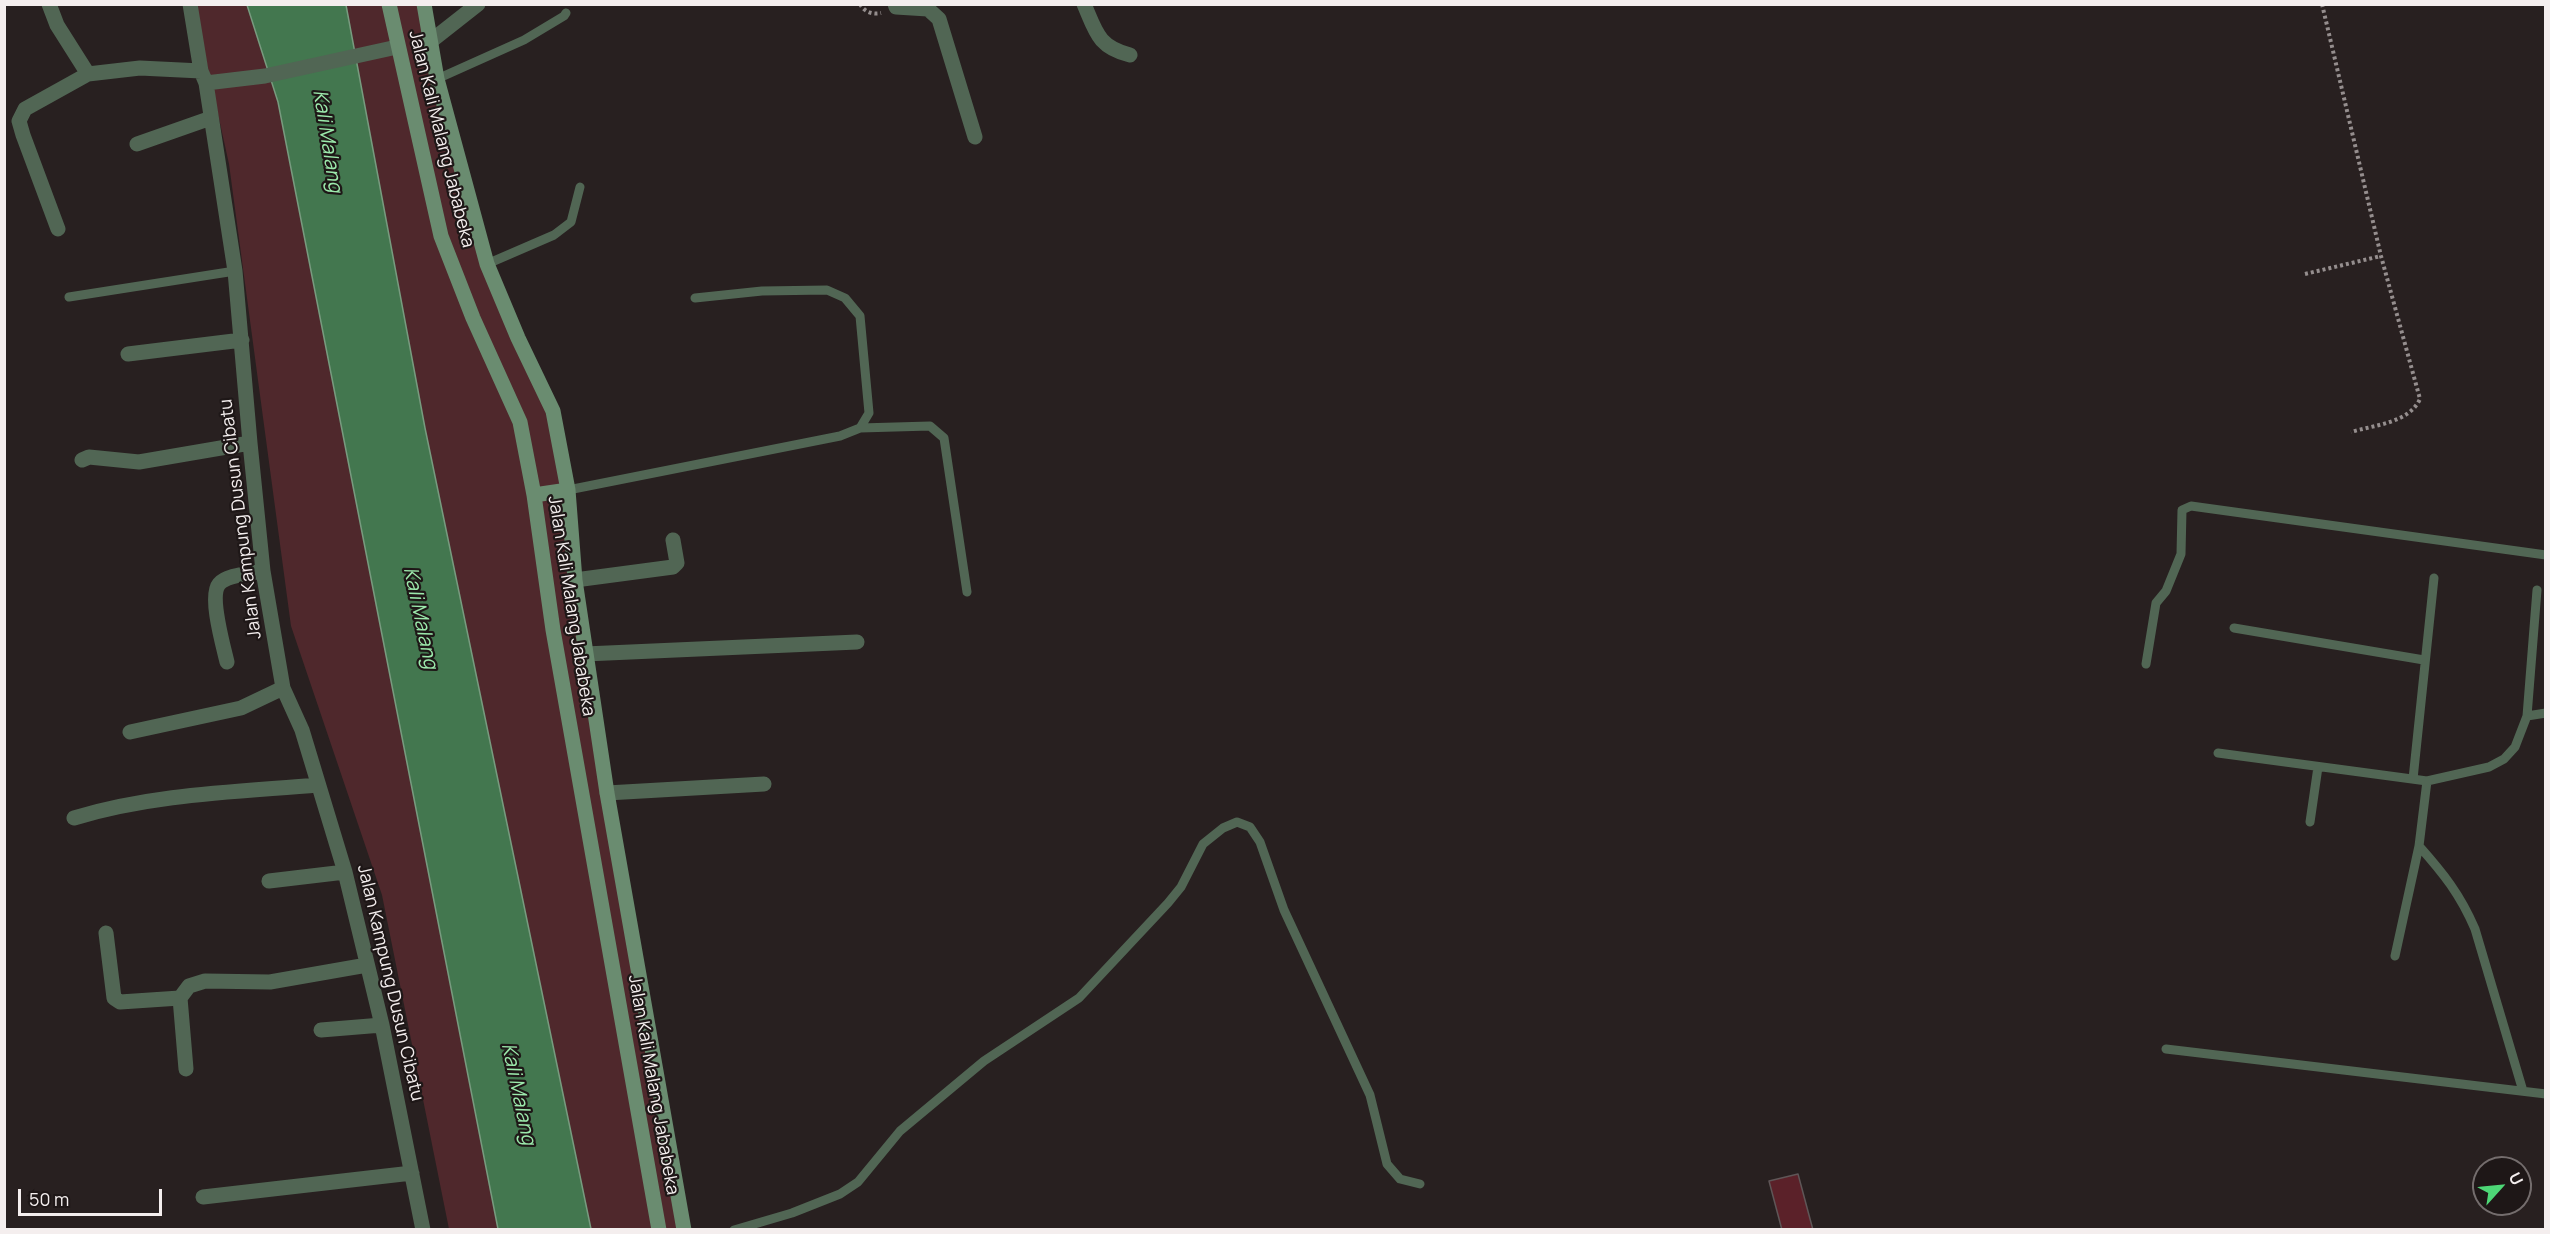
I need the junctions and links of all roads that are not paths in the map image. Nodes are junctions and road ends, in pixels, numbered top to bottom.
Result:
1 (49, 4) edge
2 (189, 4) edge
3 (389, 4) edge
4 (424, 4) edge
5 (478, 4) edge
6 (1084, 4) edge
7 (896, 6) edge
8 (566, 12) dead end
9 (431, 41) junction
10 (397, 47) junction
11 (1130, 55) dead end
12 (88, 74) junction
13 (204, 77) junction
14 (437, 78) junction
15 (211, 118) junction
16 (975, 137) dead end
17 (137, 144) dead end
18 (580, 188) dead end
19 (58, 229) dead end
20 (487, 264) junction
21 (235, 271) junction
22 (69, 297) dead end
23 (695, 298) dead end
24 (242, 340) junction
25 (128, 354) dead end
26 (860, 428) junction
27 (250, 444) junction
28 (82, 460) dead end
29 (568, 490) junction
30 (534, 495) junction
31 (672, 540) dead end
32 (2546, 555) edge
33 (263, 571) junction
34 (2434, 578) dead end
35 (575, 580) junction
36 (2537, 590) dead end
37 (967, 592) dead end
38 (2234, 628) dead end
39 (857, 642) dead end
40 (585, 654) junction
41 (2424, 660) junction
42 (226, 662) dead end
43 (2146, 664) dead end
44 (284, 688) junction
45 (2546, 712) edge
46 (2526, 716) junction
47 (130, 732) dead end
48 (2218, 753) dead end
49 (2318, 767) junction
50 (2413, 779) junction
51 (2427, 781) junction
52 (764, 784) dead end
53 (318, 785) junction
54 (607, 793) junction
55 (74, 818) dead end
56 (2310, 822) dead end
57 (2419, 846) junction
58 (345, 872) junction
59 (268, 881) dead end
60 (106, 933) dead end
61 (2395, 956) dead end
62 (367, 965) junction
63 (180, 998) junction
64 (382, 1026) junction
65 (321, 1030) dead end
66 (2166, 1048) dead end
67 (186, 1069) dead end
68 (2523, 1091) junction
69 (2546, 1094) edge
70 (412, 1173) junction
71 (1420, 1184) dead end
72 (203, 1197) dead end
73 (423, 1230) edge
74 (658, 1230) edge
75 (684, 1230) edge
76 (734, 1230) edge

1 - 12 street
2 - 13 street, Jalan Kampung Dusun Cibatu
3 - 10 main road, Jalan Kali Malang Jababeka
4 - 9 main road, Jalan Kali Malang Jababeka
5 - 9 street
6 - 11 street
7 - 16 street
8 - 14 lane
9 - 14 main road, Jalan Kali Malang Jababeka
10 - 13 street
10 - 30 main road, Jalan Kali Malang Jababeka
12 - 13 street
12 - 19 street
13 - 15 street, Jalan Kampung Dusun Cibatu
14 - 20 main road, Jalan Kali Malang Jababeka
15 - 17 street
15 - 21 street, Jalan Kampung Dusun Cibatu
18 - 20 lane
20 - 29 main road, Jalan Kali Malang Jababeka
21 - 22 lane
21 - 24 street, Jalan Kampung Dusun Cibatu
23 - 26 lane
24 - 25 street
24 - 27 street, Jalan Kampung Dusun Cibatu
26 - 29 lane
26 - 37 lane
27 - 28 street
27 - 33 street, Jalan Kampung Dusun Cibatu
29 - 30 main road
29 - 35 main road, Jalan Kali Malang Jababeka
30 - 74 main road, Jalan Kali Malang Jababeka
31 - 35 street
32 - 43 lane
33 - 42 street
33 - 44 street, Jalan Kampung Dusun Cibatu
34 - 41 lane
35 - 40 main road, Jalan Kali Malang Jababeka
36 - 46 lane
38 - 41 lane
39 - 40 street
40 - 54 main road, Jalan Kali Malang Jababeka
41 - 50 lane
44 - 47 street
44 - 53 street, Jalan Kampung Dusun Cibatu
45 - 46 lane
46 - 51 lane
48 - 49 lane
49 - 50 lane
49 - 56 lane
50 - 51 lane
51 - 57 lane
52 - 54 street
53 - 55 street
53 - 58 street, Jalan Kampung Dusun Cibatu
54 - 75 main road, Jalan Kali Malang Jababeka
57 - 61 lane
57 - 68 lane
58 - 59 street
58 - 62 street, Jalan Kampung Dusun Cibatu
60 - 63 street
62 - 63 street
62 - 64 street, Jalan Kampung Dusun Cibatu
63 - 67 street
64 - 65 street
64 - 70 street, Jalan Kampung Dusun Cibatu
66 - 68 lane
68 - 69 lane
70 - 72 street
70 - 73 street, Jalan Kampung Dusun Cibatu
71 - 76 lane

